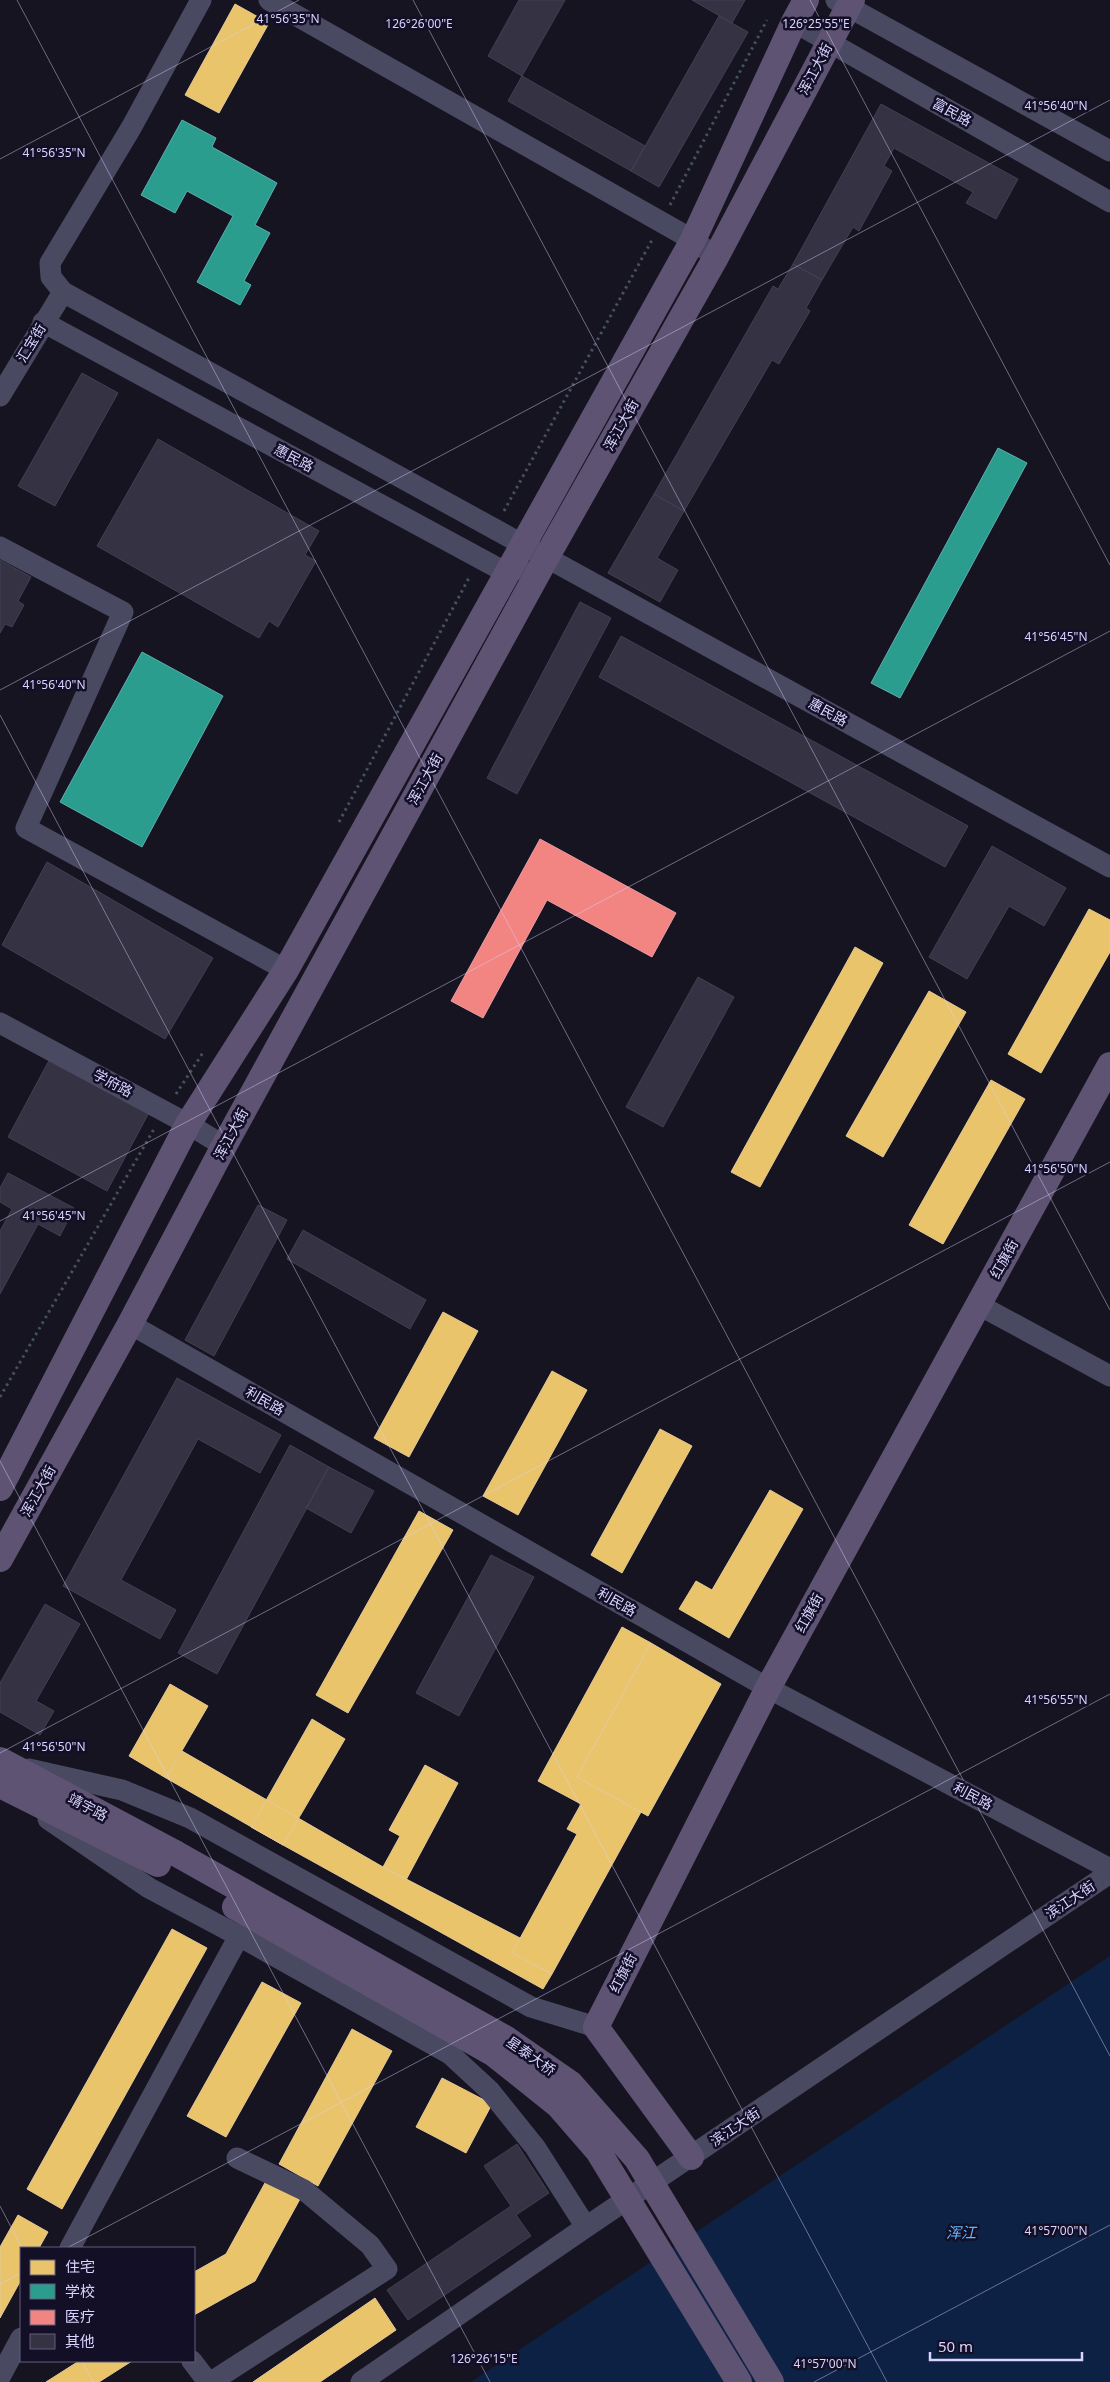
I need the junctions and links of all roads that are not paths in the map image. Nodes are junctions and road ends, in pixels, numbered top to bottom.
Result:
1 (201, 0) edge
2 (269, 0) edge
3 (806, 0) edge
4 (846, 2) edge
5 (781, 20) junction
6 (829, 43) junction
7 (1110, 151) edge
8 (1110, 202) edge
9 (693, 240) junction
10 (716, 257) junction
11 (63, 292) junction
12 (44, 322) junction
13 (0, 396) edge
14 (522, 544) junction
15 (0, 547) edge
16 (546, 558) junction
17 (507, 573) junction
18 (1110, 867) edge
19 (286, 970) junction
20 (0, 1023) edge
21 (1110, 1065) edge
22 (188, 1124) junction
23 (224, 1146) junction
24 (979, 1305) junction
25 (130, 1324) junction
26 (1110, 1376) edge
27 (0, 1488) edge
28 (0, 1559) edge
29 (768, 1688) junction
30 (2, 1774) edge
31 (172, 1861) junction
32 (1110, 1869) edge
33 (1110, 1874) edge
34 (239, 1936) junction
35 (596, 2027) junction
36 (691, 2157) junction
37 (237, 2158) dead end
38 (586, 2227) junction
39 (79, 2244) edge
40 (20, 2340) edge
41 (193, 2362) edge
42 (0, 2378) edge
43 (209, 2382) edge
44 (361, 2382) edge
45 (739, 2382) edge
46 (771, 2382) edge

1 - 11 street
2 - 9 street
3 - 5 main road, 浑江大街
4 - 6 main road, 浑江大街
4 - 7 street
5 - 6 street, 富民路
5 - 9 main road, 浑江大街
6 - 8 street, 富民路
6 - 10 main road, 浑江大街
9 - 10 street
9 - 14 main road, 浑江大街
10 - 16 main road, 浑江大街
11 - 12 street, 汇宝街
11 - 14 street, 惠民路
12 - 13 street, 汇宝街
12 - 17 street, 惠民路
14 - 16 street, 惠民路
14 - 17 main road, 浑江大街
15 - 19 street
16 - 17 street
16 - 18 street, 惠民路
16 - 23 main road, 浑江大街
17 - 19 main road, 浑江大街
19 - 22 main road, 浑江大街
20 - 22 street, 学府路
21 - 24 main road, 红旗街
22 - 23 street, 学府路
22 - 27 main road, 浑江大街
23 - 25 main road, 浑江大街
24 - 26 street
24 - 29 main road, 红旗街
25 - 28 main road, 浑江大街
25 - 29 street, 利民路
29 - 32 street, 利民路
29 - 35 main road, 红旗街
30 - 31 main road, 靖宇路
30 - 34 street
30 - 35 street
31 - 45 main road, 星泰大桥, bridge
31 - 46 main road, 星泰大桥, bridge
33 - 36 street, 滨江大街
34 - 38 street
34 - 39 street
35 - 36 main road
36 - 38 street, 滨江大街
37 - 43 street
38 - 44 street, 滨江大街
40 - 42 street
41 - 43 street

